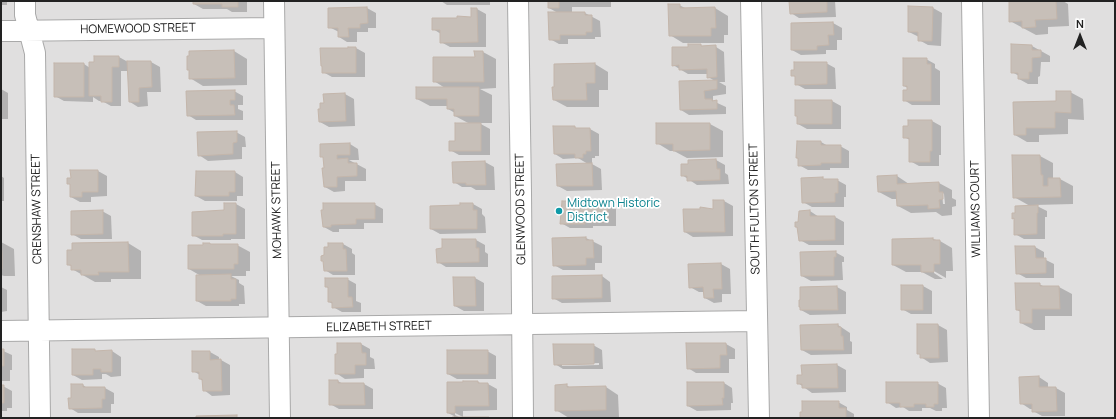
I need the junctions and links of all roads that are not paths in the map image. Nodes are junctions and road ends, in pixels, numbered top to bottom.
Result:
1 (25, 1) edge
2 (274, 1) edge
3 (518, 1) edge
4 (751, 1) edge
5 (972, 1) edge
6 (274, 28) junction
7 (1, 31) edge
8 (30, 31) junction
9 (757, 322) junction
10 (522, 324) junction
11 (278, 328) junction
12 (1, 331) edge
13 (38, 332) junction
14 (40, 418) edge
15 (280, 418) edge
16 (523, 418) edge
17 (759, 418) edge
18 (979, 418) edge

1 - 8 street, CRENSHAW STREET
2 - 6 street, MOHAWK STREET
3 - 10 street, GLENWOOD STREET
4 - 9 street, SOUTH FULTON STREET
5 - 18 street, WILLIAMS COURT
6 - 8 street, HOMEWOOD STREET
6 - 11 street, MOHAWK STREET
7 - 8 street, HOMEWOOD STREET
8 - 13 street, CRENSHAW STREET
9 - 10 street, ELIZABETH STREET
9 - 17 street, SOUTH FULTON STREET
10 - 11 street, ELIZABETH STREET
10 - 16 street, GLENWOOD STREET
11 - 13 street, ELIZABETH STREET
11 - 15 street, MOHAWK STREET
12 - 13 street, ELIZABETH STREET
13 - 14 street, CRENSHAW STREET

